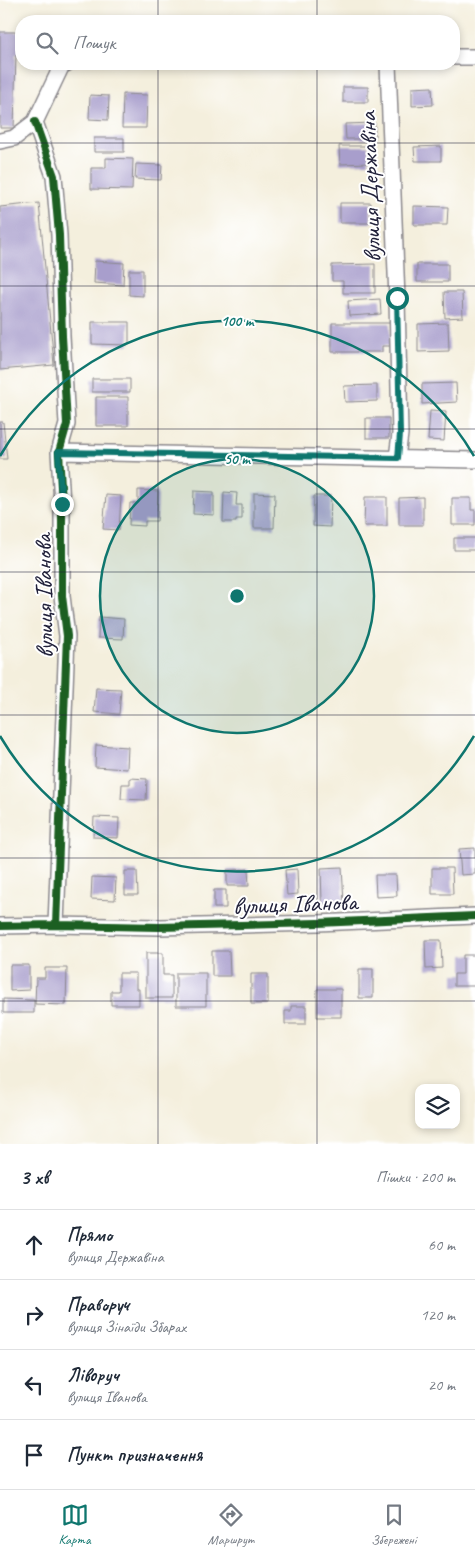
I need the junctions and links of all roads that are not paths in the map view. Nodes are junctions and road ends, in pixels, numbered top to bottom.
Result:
1 (460, 57) edge
2 (475, 57) edge
3 (60, 70) edge
4 (388, 70) edge
5 (35, 122) junction
6 (0, 141) edge
7 (58, 452) junction
8 (398, 458) junction
9 (475, 460) edge
10 (475, 916) edge
11 (56, 925) junction
12 (0, 926) edge

1 - 2 street
3 - 5 street
4 - 8 street, вулиця Державіна
5 - 6 street
5 - 7 street, вулиця Іванова
7 - 8 street
7 - 11 street, вулиця Іванова
8 - 9 street
10 - 11 street, вулиця Іванова
11 - 12 street, вулиця Іванова

